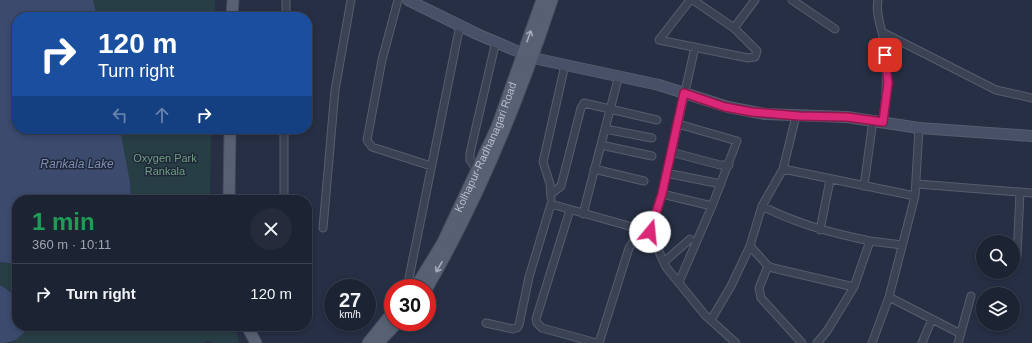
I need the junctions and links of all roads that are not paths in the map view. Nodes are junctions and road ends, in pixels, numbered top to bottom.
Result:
1 (233, 0) edge
2 (286, 0) edge
3 (351, 0) edge
4 (398, 0) edge
5 (408, 0) edge
6 (542, 0) edge
7 (552, 0) edge
8 (690, 0) edge
9 (693, 0) edge
10 (755, 0) edge
11 (792, 0) edge
12 (878, 0) edge
13 (232, 12) edge
14 (286, 12) edge
15 (460, 25) junction
16 (734, 28) junction
17 (835, 29) dead end
18 (882, 32) junction
19 (496, 41) junction
20 (696, 47) junction
21 (528, 56) junction
22 (565, 65) junction
23 (619, 75) junction
24 (684, 93) junction
25 (1032, 98) edge
26 (610, 110) junction
27 (796, 116) junction
28 (657, 120) dead end
29 (878, 121) junction
30 (678, 124) junction
31 (919, 128) junction
32 (605, 129) junction
33 (230, 134) edge
34 (284, 134) edge
35 (1032, 136) edge
36 (652, 138) dead end
37 (601, 145) junction
38 (671, 152) junction
39 (652, 156) dead end
40 (720, 164) junction
41 (729, 165) junction
42 (431, 166) junction
43 (594, 169) junction
44 (783, 169) junction
45 (477, 170) junction
46 (666, 173) junction
47 (724, 175) junction
48 (830, 180) junction
49 (644, 181) dead end
50 (721, 184) junction
51 (917, 184) junction
52 (864, 186) junction
53 (1020, 192) junction
54 (1032, 193) edge
55 (551, 194) junction
56 (662, 194) junction
57 (229, 195) edge
58 (284, 195) edge
59 (915, 196) junction
60 (551, 204) junction
61 (712, 206) junction
62 (762, 206) junction
63 (570, 210) junction
64 (583, 214) junction
65 (323, 228) dead end
66 (640, 230) junction
67 (820, 230) junction
68 (650, 232) junction
69 (1018, 235) edge
70 (690, 239) dead end
71 (870, 241) junction
72 (902, 245) junction
73 (750, 246) junction
74 (664, 262) junction
75 (768, 266) junction
76 (409, 279) edge
77 (421, 279) edge
78 (432, 279) edge
79 (679, 282) junction
80 (854, 287) junction
81 (971, 296) dead end
82 (889, 297) junction
83 (932, 319) junction
84 (711, 320) junction
85 (384, 323) edge
86 (486, 323) dead end
87 (250, 331) edge
88 (961, 334) junction
89 (388, 338) edge
90 (256, 343) edge
91 (368, 343) edge
92 (378, 343) edge
93 (598, 343) edge
94 (736, 343) edge
95 (802, 343) edge
96 (817, 343) edge
97 (872, 343) edge
98 (922, 343) edge
99 (958, 343) edge

1 - 13 main road
2 - 14 street
3 - 65 street
4 - 42 street
5 - 15 street
21 -> 6 main road, Kolhapur-Radhanagari Road
7 - 21 main road
8 - 20 street
9 - 16 street
10 - 16 street
11 - 17 street
12 - 18 street
15 - 19 street
15 - 42 street
16 - 20 street
18 - 25 street
18 - 29 street
19 - 21 street
19 - 45 street
20 - 24 street
21 - 22 street
21 - 45 main road, Kolhapur-Radhanagari Road
21 -> 78 main road
22 - 23 street
22 - 55 street
23 - 24 street
23 - 26 street
24 - 27 street
24 - 30 street
26 - 28 street
26 - 32 street
26 - 55 street
27 - 29 street
27 - 44 street
29 - 31 street
29 - 52 street
30 - 38 street
30 - 41 street
31 - 35 street
31 - 51 street
32 - 36 street
32 - 37 street
33 - 57 main road
34 - 58 street
37 - 39 street
37 - 43 street
38 - 40 street
38 - 46 street
40 - 41 street
40 - 47 street
41 - 47 street
42 - 76 street
43 - 49 street
43 - 64 street
44 - 48 street
44 - 62 street
45 - 77 main road, Kolhapur-Radhanagari Road
46 - 50 street
46 - 56 street
47 - 50 street
48 - 52 street
48 - 67 street
50 - 61 street
51 - 53 street
51 - 59 street
52 - 59 street
53 - 54 street
53 - 69 street
55 - 60 street
56 - 61 street
56 - 68 street
59 - 72 street
60 - 63 street
60 - 86 street
61 - 79 street
62 - 67 street
62 - 73 street
63 - 64 street
63 - 93 street
64 - 66 street
66 - 68 street
66 - 93 street
67 - 71 street
68 - 74 street
70 - 74 street
71 - 72 street
71 - 80 street
72 - 82 street
73 - 75 street
73 - 84 street
74 - 79 street
75 - 80 street
75 - 95 street
79 - 84 street
80 - 96 street
81 - 88 street
82 - 83 street
82 - 97 street
83 - 88 street
83 - 98 street
84 - 94 street
85 - 91 main road
87 - 90 main road
88 - 99 street
89 - 92 main road

